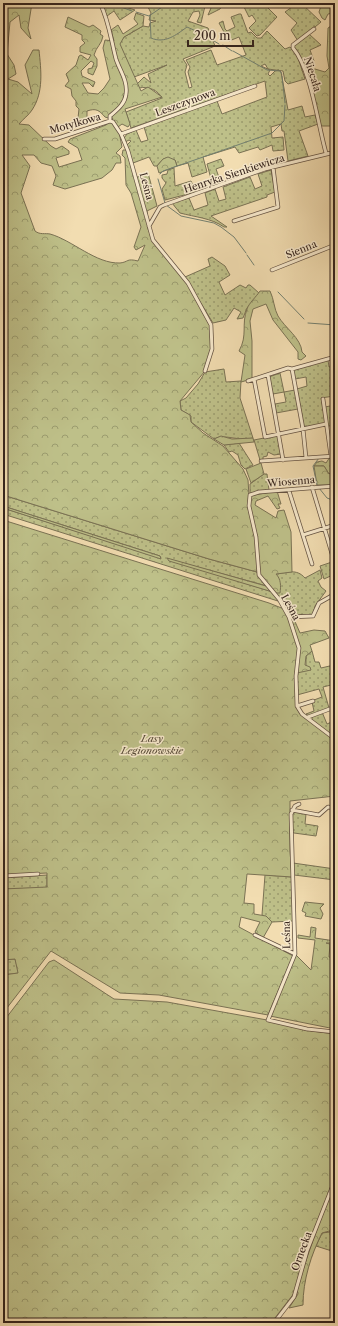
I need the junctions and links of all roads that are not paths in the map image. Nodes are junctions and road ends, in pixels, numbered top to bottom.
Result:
1 (100, 3) edge
2 (314, 29) dead end
3 (255, 86) dead end
4 (110, 121) junction
5 (121, 134) junction
6 (44, 139) dead end
7 (335, 152) edge
8 (326, 153) junction
9 (273, 167) junction
10 (234, 221) dead end
11 (149, 226) junction
12 (335, 245) edge
13 (272, 270) dead end
14 (335, 357) edge
15 (292, 369) junction
16 (205, 371) dead end
17 (268, 375) junction
18 (254, 379) junction
19 (248, 381) dead end
20 (323, 400) dead end
21 (326, 424) junction
22 (303, 429) junction
23 (279, 434) junction
24 (331, 456) junction
25 (335, 456) edge
26 (306, 458) junction
27 (283, 460) junction
28 (261, 462) dead end
29 (335, 486) edge
30 (312, 487) junction
31 (289, 491) junction
32 (250, 495) joint
33 (335, 525) edge
34 (324, 528) junction
35 (303, 535) junction
36 (333, 557) dead end
37 (312, 564) dead end
38 (335, 594) edge
39 (289, 618) junction
40 (313, 701) dead end
41 (297, 706) junction
42 (335, 707) edge
43 (308, 717) junction
44 (334, 737) edge
45 (299, 804) dead end
46 (335, 808) edge
47 (292, 810) junction
48 (38, 874) dead end
49 (3, 876) edge
50 (255, 935) dead end
51 (294, 954) junction
52 (335, 1032) edge
53 (335, 1180) edge
54 (335, 1319) edge
55 (274, 1323) edge
56 (323, 1323) edge

1 - 4 street
2 - 8 street, Niecała
3 - 5 street, Leszczynowa
4 - 5 street, Leśna
4 - 6 street, Motylkowa
5 - 11 street, Leśna
7 - 8 street, Henryka Sienkiewicza
8 - 9 street, Henryka Sienkiewicza
9 - 10 street
9 - 11 street, Henryka Sienkiewicza
11 - 16 street, Leśna
12 - 13 street, Sienna
14 - 15 street
15 - 17 street
15 - 22 street
17 - 18 street
17 - 23 street
18 - 19 street
18 - 23 street
20 - 21 street
21 - 22 street
21 - 24 street
22 - 23 street
22 - 26 street
23 - 27 street
24 - 25 street
24 - 26 street
26 - 27 street
27 - 28 street
29 - 30 street, Wiosenna
30 - 31 street, Wiosenna
30 - 34 street
31 - 32 street, Wiosenna
31 - 35 street
32 - 39 street, Leśna
33 - 34 street
34 - 35 street
34 - 36 street
35 - 37 street
38 - 39 street
39 - 41 street, Leśna
40 - 41 street
41 - 43 street
42 - 43 street
43 - 44 street
45 - 47 street
46 - 47 street
47 - 51 street, Leśna
48 - 49 street
50 - 51 street
51 - 52 street, Leśna
53 - 55 street, Ornecka
54 - 56 street

